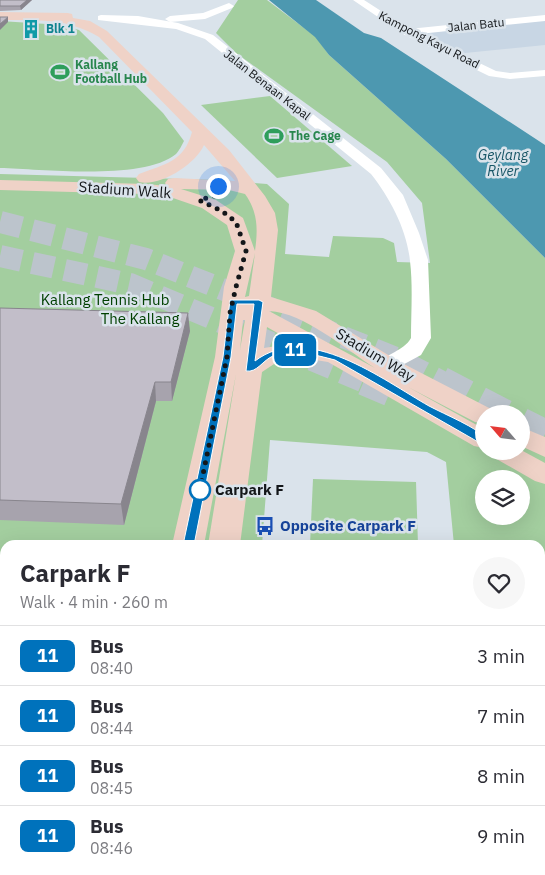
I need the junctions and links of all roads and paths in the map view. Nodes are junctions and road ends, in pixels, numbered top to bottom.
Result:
1 (358, 0) edge
2 (231, 3) edge
3 (0, 16) edge
4 (50, 16) junction
5 (102, 18) junction
6 (545, 18) edge
7 (123, 19) junction
8 (407, 32) junction
9 (114, 34) junction
10 (220, 48) junction
11 (545, 73) edge
12 (200, 130) junction
13 (133, 182) junction
14 (2, 186) edge
15 (112, 188) junction
16 (252, 190) junction
17 (205, 192) junction
18 (245, 308) junction
19 (338, 358) junction
20 (388, 365) junction
21 (250, 370) junction
22 (475, 411) edge
23 (475, 435) edge
24 (530, 440) edge
25 (545, 448) edge
26 (519, 460) edge
27 (545, 474) edge
28 (189, 540) edge
29 (225, 540) edge

1 - 8 street, Kampong Kayu Road
2 - 7 street, Jalan Benaan Kapal
2 - 10 street, Jalan Benaan Kapal
3 - 4 street
4 - 5 street, Jalan Benaan Kapal
4 - 9 street
5 - 7 street, Jalan Benaan Kapal
5 - 9 street
6 - 8 street, Jalan Batu
7 - 10 street, Jalan Benaan Kapal
8 - 11 street, Kampong Kayu Road
9 - 10 street
9 - 12 street
10 - 20 street, Jalan Benaan Kapal
12 - 13 street
12 - 16 street
13 - 14 street, Stadium Walk
13 - 15 street
13 - 17 street, Stadium Walk
14 - 15 street, Stadium Walk
15 - 17 street, Stadium Walk
16 - 17 street, Stadium Walk
16 - 18 street
17 - 18 street, Stadium Walk
18 - 19 street, Stadium Way
18 - 20 street, Stadium Way
18 - 21 street
18 - 28 street, Stadium Walk
19 - 21 street
19 - 23 street, Stadium Way
20 - 22 street, Stadium Way
21 - 29 street
24 - 25 street
26 - 27 street

